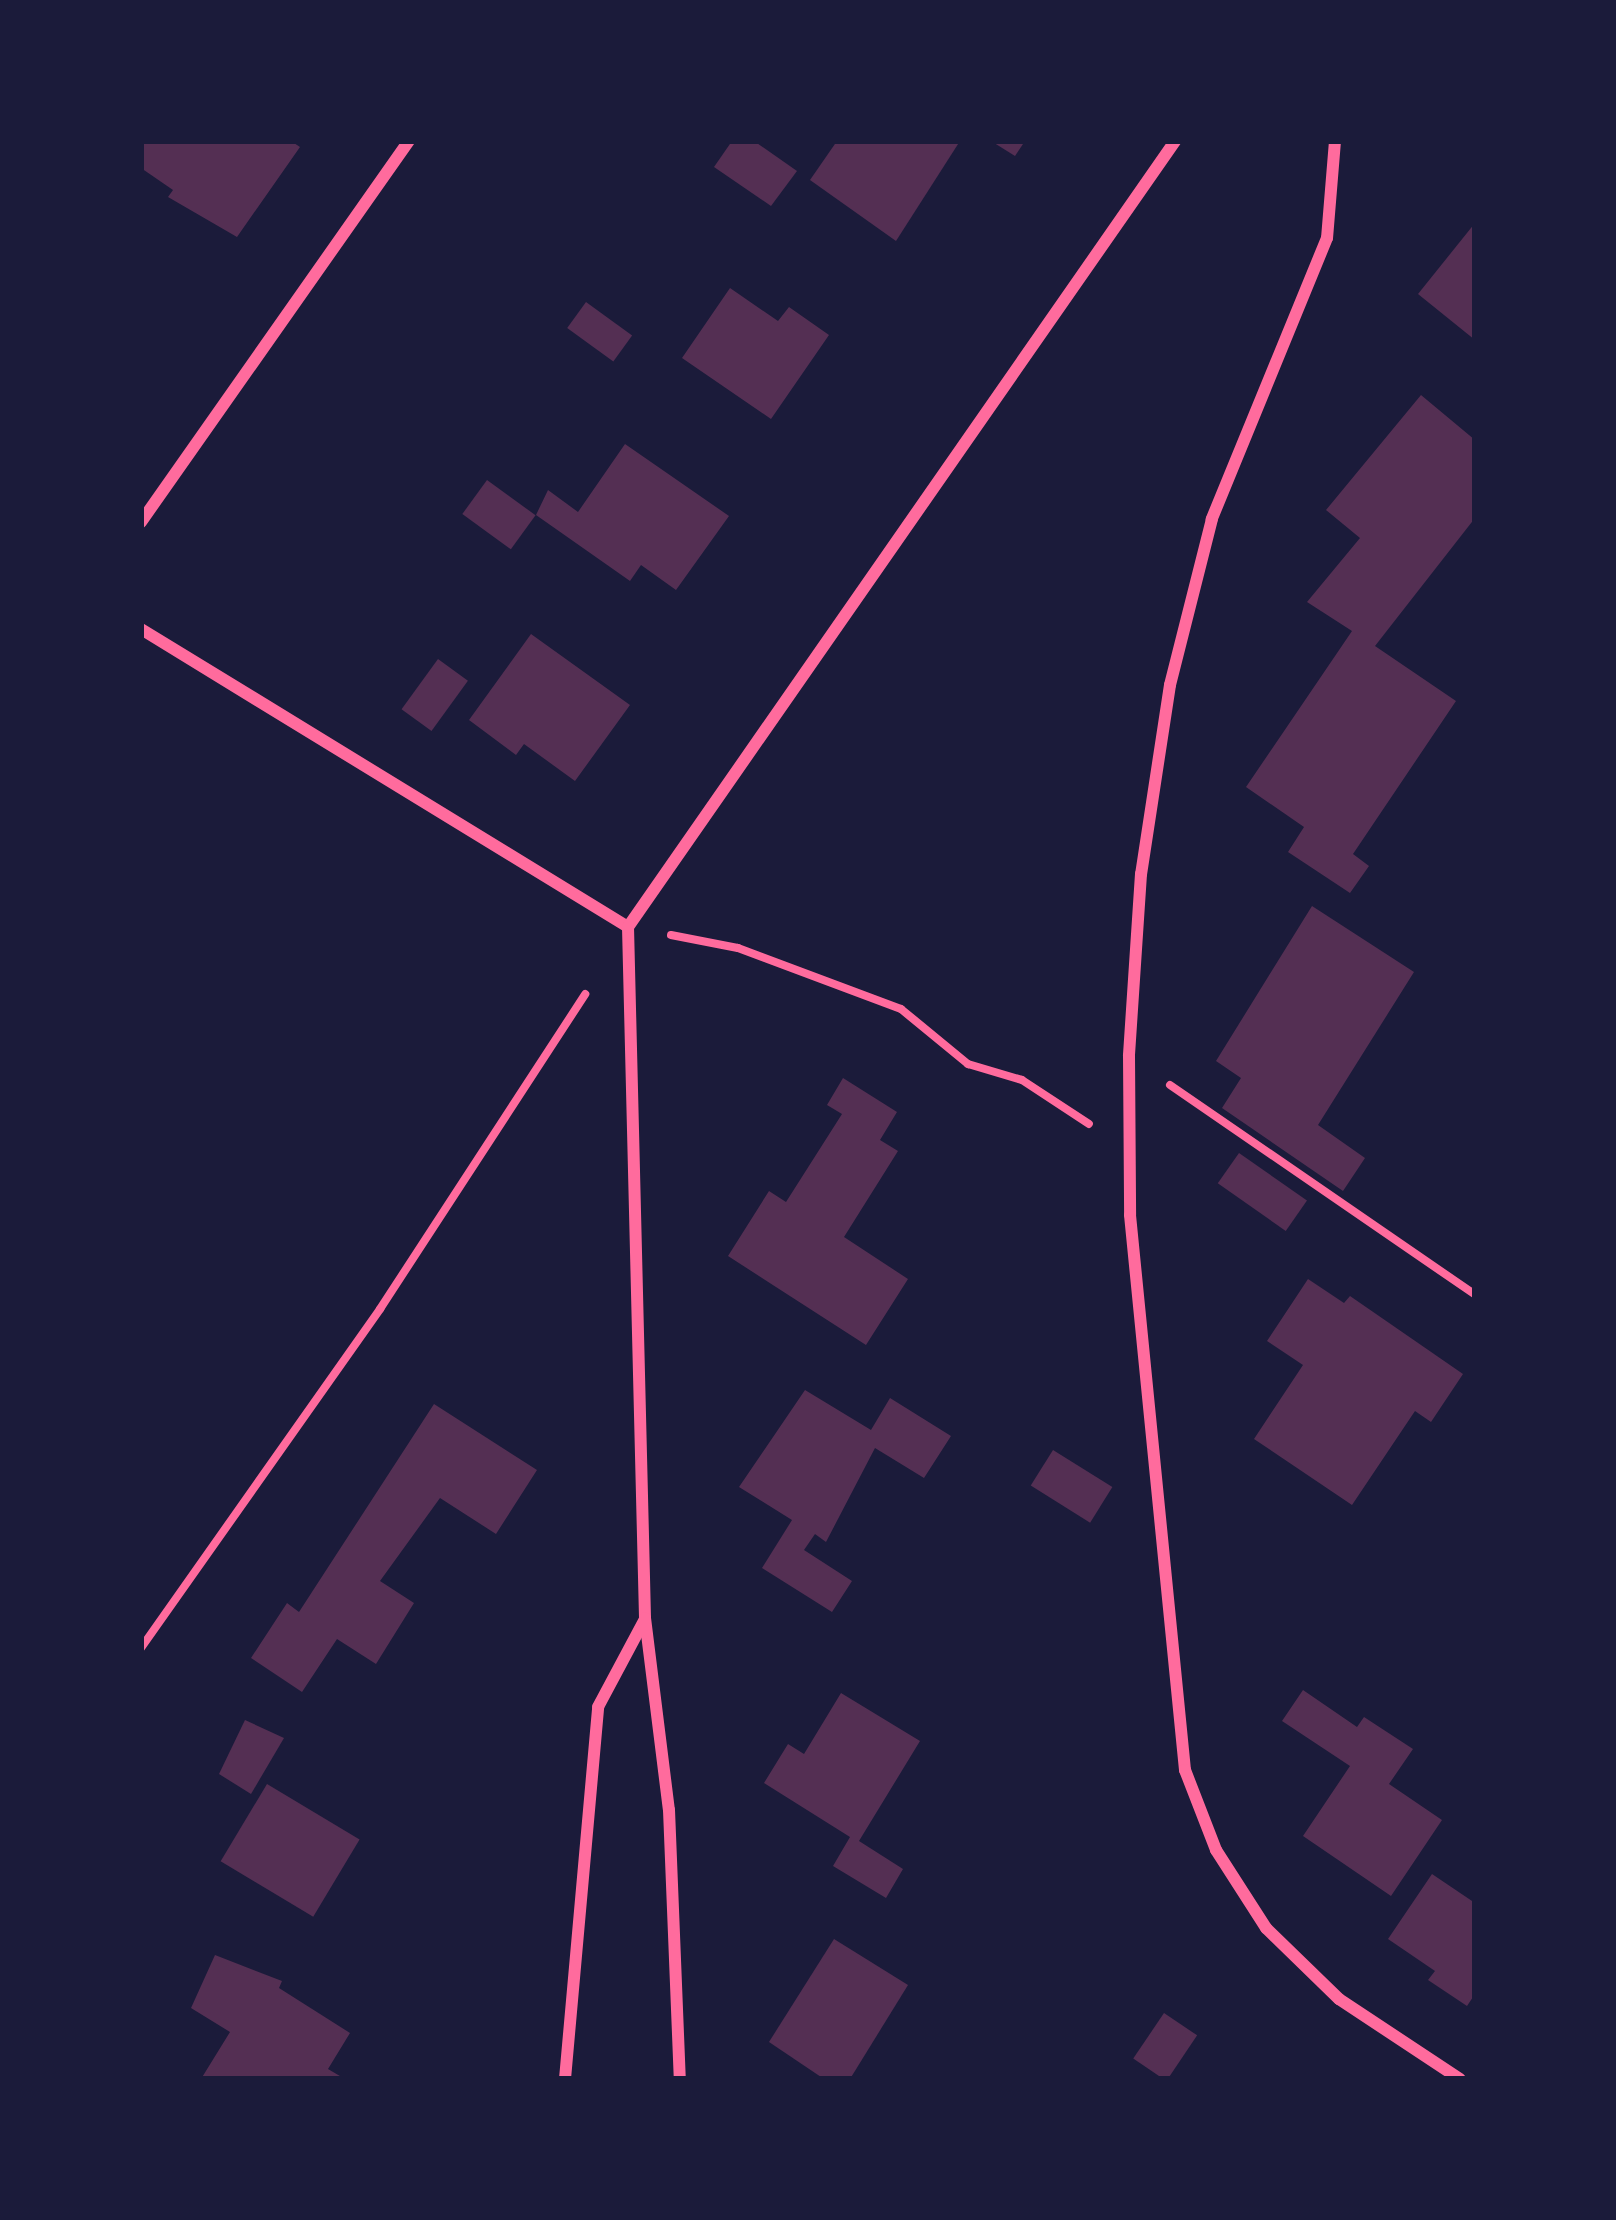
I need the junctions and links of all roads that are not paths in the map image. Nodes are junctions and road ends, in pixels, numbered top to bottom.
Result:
1 (409, 141) edge
2 (1335, 141) edge
3 (1172, 142) edge
4 (141, 522) edge
5 (141, 628) edge
6 (628, 927) junction
7 (645, 1618) junction
8 (565, 2079) edge
9 (680, 2079) edge
10 (1460, 2079) edge

1 - 4 street
2 - 10 street
3 - 6 street
5 - 6 street
6 - 7 street
7 - 8 street
7 - 9 street

